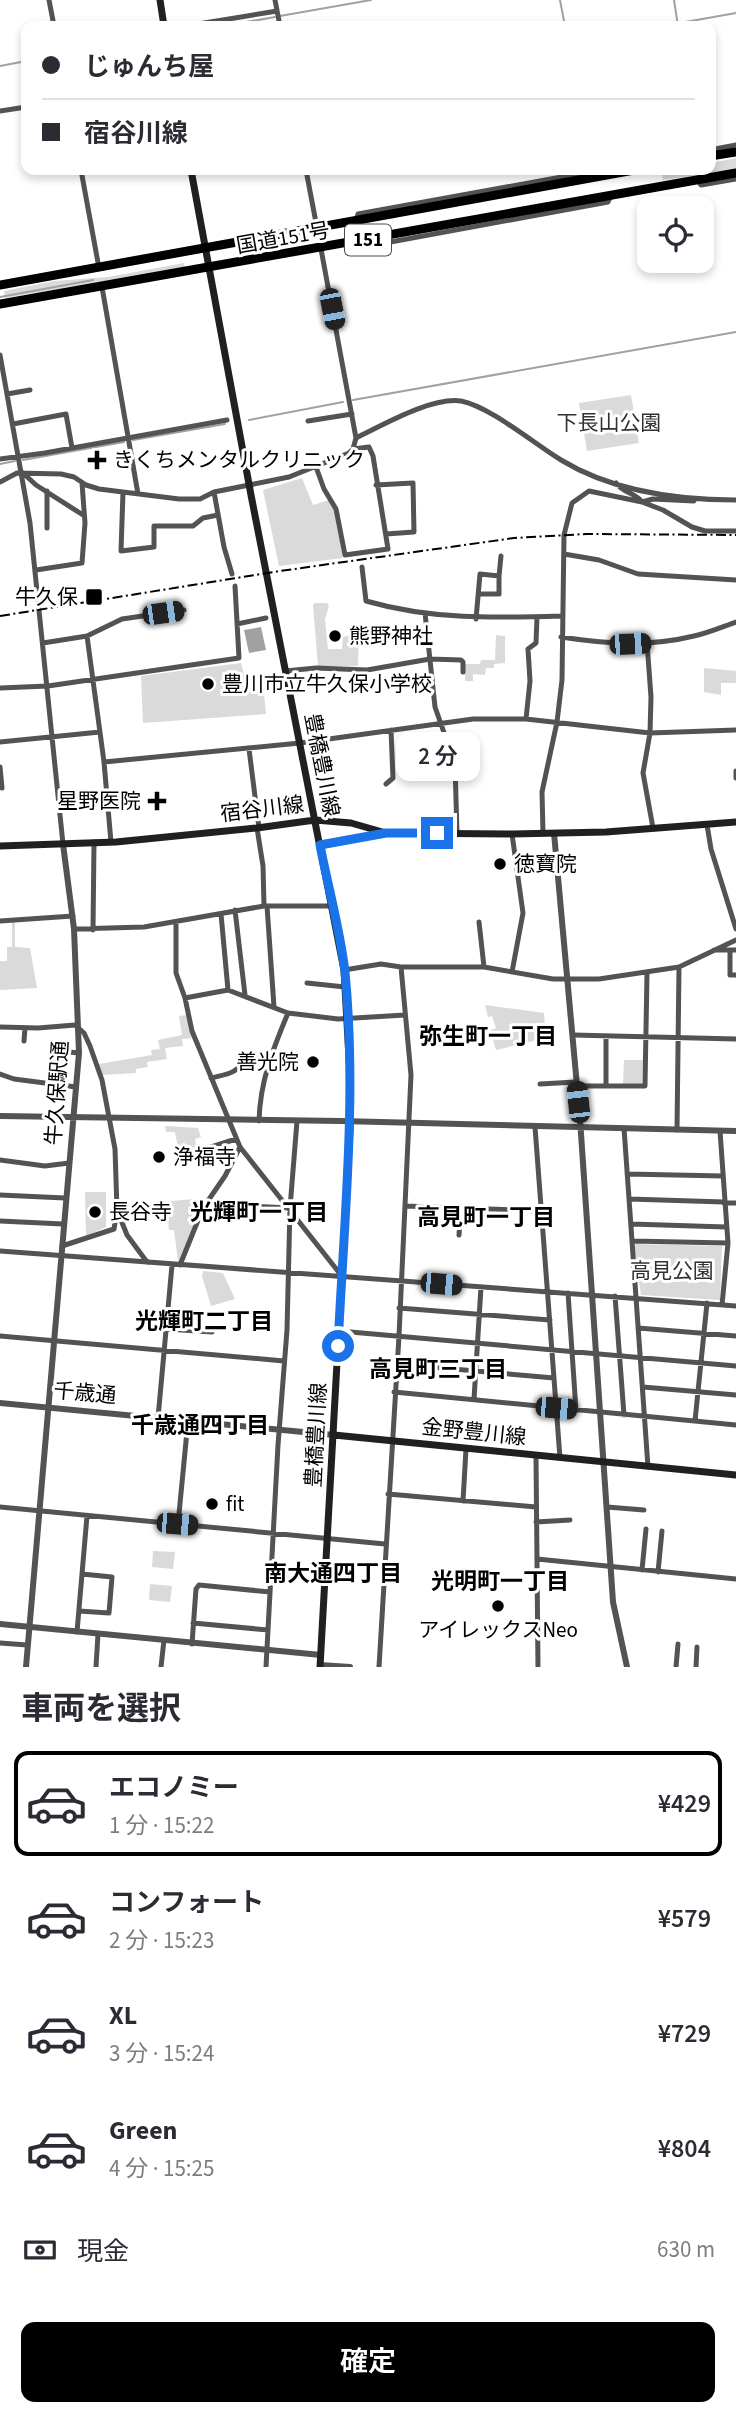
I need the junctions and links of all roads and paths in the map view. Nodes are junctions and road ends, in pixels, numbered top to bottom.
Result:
1 (50, 0) edge
2 (160, 0) edge
3 (275, 0) edge
4 (278, 18) edge
5 (53, 21) edge
6 (163, 21) edge
7 (244, 21) edge
8 (21, 108) edge
9 (0, 111) edge
10 (736, 145) edge
11 (716, 149) edge
12 (736, 152) edge
13 (716, 155) edge
14 (736, 173) edge
15 (82, 175) edge
16 (192, 175) edge
17 (307, 175) edge
18 (608, 175) edge
19 (736, 179) edge
20 (697, 180) junction
21 (317, 228) junction
22 (205, 248) junction
23 (321, 249) junction
24 (99, 268) junction
25 (209, 268) junction
26 (0, 285) edge
27 (102, 288) junction
28 (0, 304) edge
29 (0, 355) edge
30 (30, 390) dead end
31 (7, 394) junction
32 (352, 414) junction
33 (227, 420) dead end
34 (308, 421) dead end
35 (13, 424) junction
36 (128, 438) junction
37 (356, 438) junction
38 (72, 448) junction
39 (354, 449) junction
40 (18, 455) junction
41 (0, 458) edge
42 (316, 467) junction
43 (22, 472) junction
44 (0, 482) edge
45 (82, 483) junction
46 (616, 484) junction
47 (376, 485) junction
48 (250, 486) junction
49 (47, 491) junction
50 (123, 492) junction
51 (214, 492) junction
52 (138, 494) junction
53 (702, 500) junction
54 (736, 500) edge
55 (642, 502) junction
56 (83, 515) junction
57 (218, 515) junction
58 (47, 528) dead end
59 (736, 531) edge
60 (386, 534) junction
61 (564, 554) junction
62 (501, 556) dead end
63 (362, 567) dead end
64 (36, 570) junction
65 (232, 573) dead end
66 (499, 576) junction
67 (736, 580) edge
68 (235, 586) dead end
69 (479, 594) junction
70 (184, 610) dead end
71 (425, 613) junction
72 (562, 616) junction
73 (537, 617) junction
74 (266, 618) dead end
75 (476, 619) junction
76 (736, 622) edge
77 (237, 624) junction
78 (87, 636) junction
79 (561, 638) junction
80 (44, 643) junction
81 (648, 643) junction
82 (430, 659) junction
83 (285, 671) junction
84 (463, 672) dead end
85 (94, 679) junction
86 (48, 686) junction
87 (0, 688) edge
88 (526, 719) junction
89 (557, 722) junction
90 (441, 724) junction
91 (391, 730) junction
92 (736, 730) edge
93 (100, 732) junction
94 (650, 733) junction
95 (53, 737) junction
96 (0, 742) edge
97 (300, 743) junction
98 (249, 749) junction
99 (104, 762) junction
100 (0, 767) edge
101 (736, 771) edge
102 (736, 778) edge
103 (386, 784) dead end
104 (2, 788) edge
105 (315, 820) junction
106 (736, 822) edge
107 (707, 825) junction
108 (258, 828) junction
109 (653, 828) junction
110 (386, 833) junction
111 (457, 833) junction
112 (543, 833) junction
113 (554, 833) junction
114 (512, 834) junction
115 (94, 842) junction
116 (111, 842) junction
117 (63, 844) junction
118 (320, 845) junction
119 (0, 846) edge
120 (265, 906) junction
121 (332, 906) junction
122 (235, 910) junction
123 (221, 914) junction
124 (73, 916) junction
125 (0, 921) edge
126 (479, 922) dead end
127 (176, 923) junction
128 (74, 929) junction
129 (736, 929) edge
130 (93, 930) junction
131 (736, 940) edge
132 (711, 950) junction
133 (733, 950) edge
134 (401, 967) junction
135 (679, 967) junction
136 (484, 968) junction
137 (344, 970) junction
138 (512, 972) junction
139 (647, 973) junction
140 (736, 975) edge
141 (568, 980) junction
142 (307, 983) dead end
143 (345, 987) junction
144 (228, 990) junction
145 (245, 995) junction
146 (185, 998) junction
147 (274, 1007) junction
148 (288, 1013) junction
149 (405, 1015) junction
150 (348, 1019) junction
151 (0, 1027) edge
152 (25, 1028) junction
153 (79, 1029) junction
154 (573, 1035) junction
155 (606, 1036) junction
156 (645, 1037) junction
157 (678, 1038) junction
158 (736, 1039) edge
159 (24, 1041) dead end
160 (199, 1049) junction
161 (60, 1051) dead end
162 (190, 1052) dead end
163 (79, 1053) junction
164 (270, 1057) junction
165 (50, 1065) dead end
166 (0, 1074) edge
167 (211, 1078) junction
168 (48, 1084) junction
169 (540, 1084) dead end
170 (576, 1084) junction
171 (606, 1086) junction
172 (76, 1087) junction
173 (0, 1116) edge
174 (73, 1118) junction
175 (108, 1119) junction
176 (228, 1120) junction
177 (259, 1121) junction
178 (297, 1121) junction
179 (350, 1121) junction
180 (409, 1124) junction
181 (535, 1127) junction
182 (581, 1127) junction
183 (624, 1129) junction
184 (677, 1130) junction
185 (720, 1131) junction
186 (736, 1131) edge
187 (236, 1139) junction
188 (240, 1147) junction
189 (208, 1148) dead end
190 (0, 1160) edge
191 (69, 1163) junction
192 (627, 1174) junction
193 (723, 1176) junction
194 (0, 1195) edge
195 (65, 1198) junction
196 (629, 1199) junction
197 (724, 1203) junction
198 (736, 1203) edge
199 (205, 1204) junction
200 (405, 1206) junction
201 (461, 1207) junction
202 (290, 1208) junction
203 (117, 1210) junction
204 (541, 1212) junction
205 (0, 1221) edge
206 (63, 1224) junction
207 (631, 1224) junction
208 (726, 1227) junction
209 (459, 1235) dead end
210 (632, 1241) junction
211 (728, 1243) junction
212 (62, 1246) junction
213 (0, 1251) edge
214 (60, 1256) junction
215 (147, 1263) junction
216 (172, 1265) junction
217 (180, 1265) junction
218 (288, 1272) junction
219 (342, 1277) junction
220 (400, 1281) junction
221 (481, 1287) junction
222 (548, 1292) junction
223 (568, 1293) junction
224 (592, 1295) junction
225 (615, 1297) junction
226 (636, 1298) junction
227 (707, 1303) junction
228 (722, 1305) junction
229 (736, 1306) edge
230 (399, 1308) junction
231 (480, 1315) junction
232 (550, 1320) junction
233 (638, 1328) junction
234 (166, 1329) junction
235 (339, 1331) junction
236 (212, 1332) dead end
237 (704, 1333) junction
238 (0, 1336) edge
239 (398, 1336) junction
240 (736, 1336) edge
241 (53, 1340) junction
242 (478, 1343) junction
243 (552, 1349) junction
244 (164, 1350) junction
245 (572, 1351) junction
246 (596, 1354) junction
247 (619, 1356) junction
248 (640, 1357) junction
249 (284, 1361) junction
250 (701, 1363) junction
251 (396, 1364) junction
252 (736, 1366) edge
253 (476, 1371) junction
254 (554, 1378) junction
255 (643, 1387) junction
256 (394, 1392) junction
257 (699, 1392) junction
258 (736, 1395) edge
259 (474, 1399) junction
260 (0, 1403) edge
261 (47, 1408) junction
262 (556, 1408) junction
263 (576, 1410) junction
264 (601, 1412) junction
265 (624, 1415) junction
266 (645, 1416) junction
267 (158, 1418) junction
268 (188, 1421) junction
269 (695, 1421) junction
270 (736, 1425) edge
271 (279, 1430) junction
272 (334, 1435) junction
273 (391, 1441) junction
274 (466, 1449) junction
275 (536, 1456) junction
276 (560, 1458) junction
277 (604, 1463) junction
278 (648, 1467) junction
279 (736, 1475) edge
280 (388, 1494) junction
281 (463, 1501) junction
282 (0, 1507) edge
283 (536, 1507) junction
284 (607, 1507) junction
285 (644, 1510) dead end
286 (39, 1511) junction
287 (86, 1516) junction
288 (570, 1520) dead end
289 (536, 1522) junction
290 (177, 1524) junction
291 (646, 1529) dead end
292 (662, 1531) dead end
293 (274, 1533) junction
294 (327, 1539) junction
295 (385, 1544) junction
296 (537, 1559) junction
297 (610, 1567) junction
298 (642, 1570) junction
299 (658, 1572) junction
300 (82, 1574) junction
301 (736, 1579) edge
302 (270, 1592) junction
303 (79, 1611) junction
304 (193, 1623) junction
305 (0, 1624) edge
306 (29, 1627) junction
307 (268, 1630) junction
308 (77, 1632) junction
309 (98, 1634) junction
310 (164, 1640) junction
311 (0, 1643) edge
312 (192, 1644) junction
313 (678, 1644) dead end
314 (27, 1645) junction
315 (698, 1647) dead end
316 (267, 1651) junction
317 (320, 1655) junction
318 (320, 1666) edge
319 (26, 1667) edge
320 (96, 1667) edge
321 (161, 1667) edge
322 (266, 1667) edge
323 (350, 1667) edge
324 (379, 1667) edge
325 (538, 1667) edge
326 (627, 1667) edge
327 (676, 1667) edge
328 (696, 1667) edge

1 - 5 street
2 - 6 main road
3 - 4 street
4 - 7 street
8 - 9 street
10 - 11 street
12 - 13 highway
14 - 20 highway, 国道151号 / 151
15 - 24 street
16 - 22 main road, 豊橋豊川線
17 - 21 street
18 - 21 highway, 国道151号 / 151
19 - 20 street
20 - 23 highway, 国道151号 / 151
21 - 22 highway, 国道151号 / 151
22 - 24 highway, 国道151号 / 151
22 - 25 main road, 豊橋豊川線
23 - 25 highway, 国道151号 / 151
23 - 32 street
24 - 26 highway, 国道151号 / 151
25 - 27 highway, 国道151号 / 151
25 - 48 main road, 豊橋豊川線
27 - 28 highway, 国道151号 / 151
27 - 36 street
29 - 31 street, 牛久保駅通
30 - 31 street
31 - 35 street, 牛久保駅通
32 - 34 street
32 - 37 street
33 - 36 street
35 - 38 street
35 - 40 street, 牛久保駅通
36 - 38 street
36 - 52 street
37 - 39 street
37 - 46 street
38 - 40 street
39 - 42 street
39 - 47 street
40 - 41 street
40 - 43 street, 牛久保駅通
42 - 48 street
42 - 60 street
43 - 44 street
43 - 45 street
43 - 49 street
43 - 64 street, 牛久保駅通
45 - 50 street
45 - 56 street
46 - 53 street
46 - 55 street
47 - 60 street
47 - 60 street
48 - 51 street
48 - 83 main road, 豊橋豊川線
49 - 56 street
49 - 58 street
50 - 52 street
50 - 57 street
51 - 52 street
51 - 57 street
53 - 54 street
53 - 55 street
55 - 59 street
55 - 61 street
56 - 64 street
57 - 65 street
61 - 67 street
61 - 72 street
62 - 66 street
63 - 71 street
64 - 80 street, 牛久保駅通
66 - 69 street
66 - 69 street
68 - 77 street
69 - 75 street
70 - 78 street
71 - 75 street
71 - 82 street
72 - 73 street
72 - 79 street
73 - 75 street
73 - 88 street
74 - 77 street
76 - 81 street
77 - 85 street
78 - 80 street
78 - 85 street
79 - 81 street
79 - 89 street
80 - 86 street, 牛久保駅通
81 - 94 street
82 - 83 street
82 - 84 street
82 - 90 street
83 - 97 main road, 豊橋豊川線
85 - 86 street
85 - 93 street
86 - 87 street
86 - 95 street, 牛久保駅通
88 - 89 street
88 - 90 street
89 - 94 street
89 - 112 street
90 - 91 street
90 - 111 street
91 - 97 street
91 - 103 street
92 - 94 street
93 - 95 street
93 - 99 street
94 - 109 street
95 - 96 street
95 - 117 street, 牛久保駅通
97 - 98 street
97 - 105 main road, 豊橋豊川線
98 - 99 street
98 - 108 street
99 - 116 street
100 - 104 street
101 - 102 street
105 - 108 main road, 宿谷川線
105 - 110 main road, 宿谷川線
105 - 118 main road, 豊橋豊川線
106 - 107 main road, 宿谷川線
107 - 109 main road, 宿谷川線
107 - 129 street
108 - 116 main road, 宿谷川線
108 - 120 street
109 - 113 main road, 宿谷川線
110 - 111 main road, 宿谷川線
110 - 118 street
111 - 114 main road, 宿谷川線
112 - 113 main road, 宿谷川線
112 - 114 main road, 宿谷川線
113 - 141 street
114 - 138 street
115 - 116 main road, 宿谷川線
115 - 117 main road, 宿谷川線
115 - 130 street
117 - 119 main road, 宿谷川線
117 - 124 street, 牛久保駅通
118 - 121 main road, 豊橋豊川線
120 - 121 street
120 - 122 street
120 - 147 street
121 - 137 main road, 豊橋豊川線
122 - 123 street
122 - 145 street
123 - 127 street
123 - 144 street
124 - 125 street
124 - 128 street, 牛久保駅通
126 - 136 street
127 - 130 street
127 - 146 street
128 - 130 street
128 - 153 street, 牛久保駅通
131 - 132 street
132 - 133 street
132 - 135 street
133 - 140 street
134 - 136 street
134 - 137 street
134 - 149 street
135 - 139 street
135 - 157 street
136 - 138 street
137 - 143 main road, 豊橋豊川線
138 - 141 street
139 - 141 street
139 - 156 street
141 - 154 street
142 - 143 street
143 - 150 main road, 豊橋豊川線
144 - 145 street
144 - 146 street
145 - 147 street
146 - 160 street
147 - 148 street
148 - 150 street
148 - 164 street
149 - 150 street
149 - 180 street
150 - 179 main road, 豊橋豊川線
151 - 152 street
152 - 153 street
152 - 159 street
153 - 163 street, 牛久保駅通
153 - 175 street
154 - 155 street
154 - 170 street
155 - 156 street
155 - 171 street
156 - 157 street
156 - 171 street
157 - 158 street
157 - 184 street
160 - 162 street
160 - 167 street
161 - 163 street
163 - 172 street, 牛久保駅通
164 - 167 street
164 - 177 street
165 - 168 street
166 - 168 street
167 - 176 street
168 - 172 street
169 - 170 street
170 - 171 street
170 - 182 street
172 - 174 street, 牛久保駅通
173 - 174 street
174 - 175 street
174 - 191 street, 牛久保駅通
175 - 176 street
175 - 203 street
176 - 177 street
176 - 187 street
177 - 178 street
178 - 179 street
178 - 202 street
179 - 180 street
179 - 219 main road, 豊橋豊川線
180 - 181 street
180 - 200 street
181 - 182 street
181 - 204 street
182 - 183 street
182 - 224 street
183 - 184 street
183 - 192 street
184 - 185 street
185 - 186 street
185 - 193 street
187 - 188 street
187 - 189 street
188 - 199 street
188 - 202 street
190 - 191 street
191 - 195 street, 牛久保駅通
192 - 193 street
192 - 196 street
193 - 197 street
194 - 195 street
195 - 206 street, 牛久保駅通
196 - 197 street
196 - 207 street
197 - 198 street
197 - 208 street
199 - 202 street
199 - 217 street
200 - 201 street
200 - 220 street
201 - 204 street
201 - 209 street
202 - 218 street
202 - 219 street
203 - 212 street
203 - 215 street
204 - 222 street
205 - 206 street
206 - 212 street, 牛久保駅通
207 - 208 street
207 - 210 street
208 - 211 street
210 - 211 street
210 - 226 street
211 - 228 street
212 - 214 street, 牛久保駅通
213 - 214 street
214 - 215 street
214 - 241 street, 牛久保駅通
215 - 216 street
216 - 217 street
216 - 234 street
217 - 218 street
218 - 219 street
218 - 249 street
219 - 220 street
219 - 235 main road, 豊橋豊川線
220 - 221 street
220 - 230 street
221 - 222 street
221 - 231 street
222 - 223 street
222 - 232 street
223 - 224 street
223 - 245 street
224 - 225 street
224 - 246 street
225 - 226 street
225 - 247 street
226 - 227 street
226 - 233 street
227 - 228 street
227 - 237 street
228 - 229 street
230 - 231 street
230 - 239 street
231 - 232 street
231 - 242 street
232 - 243 street
233 - 237 street
233 - 248 street
234 - 236 street
234 - 244 street
235 - 239 street
235 - 272 main road, 豊橋豊川線
237 - 240 street
237 - 250 street
238 - 241 street
239 - 242 street
239 - 251 street
241 - 244 street
241 - 261 street, 牛久保駅通
242 - 243 street
242 - 253 street
243 - 245 street
243 - 254 street
244 - 249 street
244 - 267 street
245 - 246 street
245 - 263 street
246 - 247 street
246 - 264 street
247 - 248 street
247 - 265 street
248 - 250 street
248 - 255 street
249 - 271 street
250 - 252 street
250 - 257 street
251 - 253 street
251 - 256 street
253 - 254 street
253 - 259 street
254 - 262 street
255 - 257 street
255 - 266 street
256 - 259 street
256 - 273 street
257 - 258 street
257 - 269 street
259 - 262 street
260 - 261 street, 千歳通
261 - 267 street, 千歳通
261 - 286 street, 牛久保駅通
262 - 263 street
262 - 276 street
263 - 264 street
264 - 265 street
264 - 277 street
265 - 266 street
266 - 269 street
266 - 278 street
267 - 268 street, 千歳通
268 - 271 street, 千歳通
268 - 290 street
269 - 270 street
271 - 272 street, 千歳通
271 - 293 street
272 - 273 main road, 金野豊川線
272 - 294 main road, 豊橋豊川線
273 - 274 main road, 金野豊川線
273 - 280 street
274 - 275 main road, 金野豊川線
274 - 281 street
275 - 276 main road, 金野豊川線
275 - 283 street
276 - 277 main road, 金野豊川線
277 - 278 main road, 金野豊川線
277 - 284 street
278 - 279 main road, 金野豊川線
280 - 281 street
280 - 295 street
281 - 283 street
282 - 286 street
283 - 289 street
284 - 285 street
284 - 297 street
286 - 287 street
286 - 306 street, 牛久保駅通
287 - 290 street
287 - 300 street
288 - 289 street
289 - 296 street
290 - 293 street
291 - 298 street
292 - 299 street
293 - 294 street
293 - 302 street
294 - 295 street
294 - 317 main road, 豊橋豊川線
295 - 324 street
296 - 297 street
296 - 325 street
297 - 298 street
297 - 326 street
298 - 299 street
299 - 301 street
300 - 303 street
300 - 303 street
302 - 304 street
302 - 307 street
303 - 308 street
304 - 307 street
304 - 312 street
305 - 306 street
306 - 308 street
306 - 314 street, 牛久保駅通
307 - 316 street
308 - 309 street
309 - 310 street
309 - 320 street
310 - 312 street
310 - 321 street
311 - 314 street
312 - 316 street
313 - 327 street
314 - 319 street, 牛久保駅通
315 - 328 street
316 - 317 street
316 - 322 street
317 - 318 main road, 豊橋豊川線
318 - 323 street

